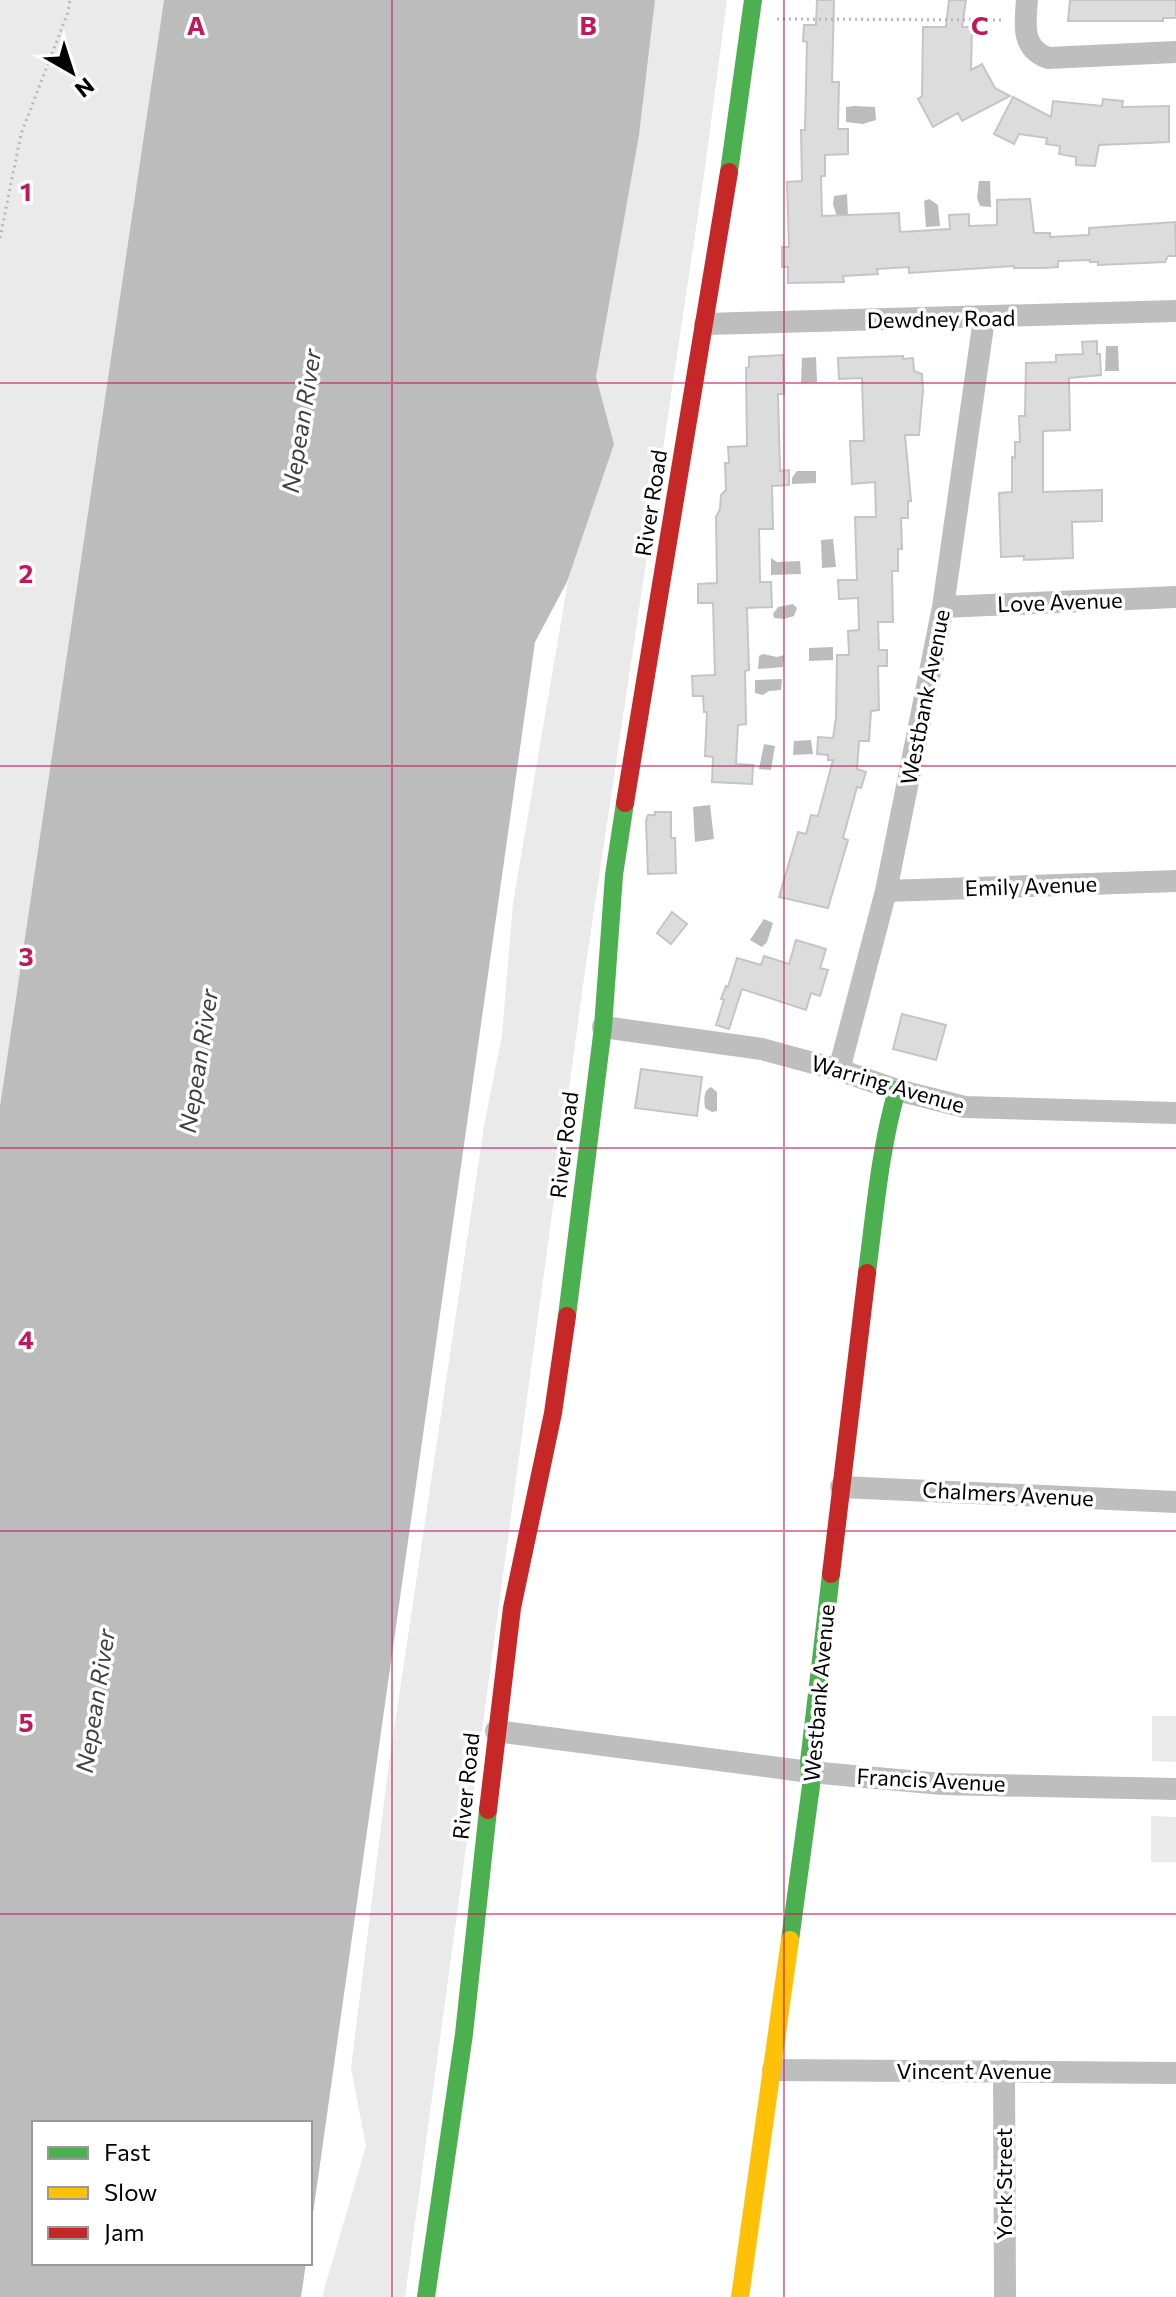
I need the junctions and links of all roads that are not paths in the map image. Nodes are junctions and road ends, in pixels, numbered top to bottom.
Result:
1 (752, 9) edge
2 (1026, 10) edge
3 (1176, 52) edge
4 (1176, 311) edge
5 (984, 319) junction
6 (705, 324) junction
7 (1176, 597) edge
8 (943, 607) junction
9 (1176, 881) edge
10 (886, 891) junction
11 (603, 1027) junction
12 (839, 1070) junction
13 (897, 1090) junction
14 (1176, 1113) edge
15 (841, 1487) junction
16 (1176, 1502) edge
17 (496, 1731) junction
18 (810, 1772) junction
19 (1176, 1789) edge
20 (773, 2070) junction
21 (1004, 2071) junction
22 (1176, 2073) edge
23 (426, 2297) edge
24 (740, 2297) edge
25 (1005, 2297) edge

1 - 6 street, River Road
2 - 3 street
4 - 5 street, Dewdney Road
5 - 6 street, Dewdney Road
5 - 8 street, Westbank Avenue
6 - 11 street, River Road
7 - 8 street, Love Avenue
8 - 10 street, Westbank Avenue
9 - 10 street, Emily Avenue
10 - 12 street, Westbank Avenue
11 - 12 street, Warring Avenue
11 - 17 street, River Road
12 - 13 street, Warring Avenue
13 - 14 street, Warring Avenue
13 - 15 street, Westbank Avenue
15 - 16 street, Chalmers Avenue
15 - 18 street, Westbank Avenue
17 - 18 street, Francis Avenue
17 - 23 street, River Road
18 - 19 street, Francis Avenue
18 - 20 street, Westbank Avenue
20 - 21 street, Vincent Avenue
20 - 24 street, Westbank Avenue
21 - 22 street, Vincent Avenue
21 - 25 street, York Street

